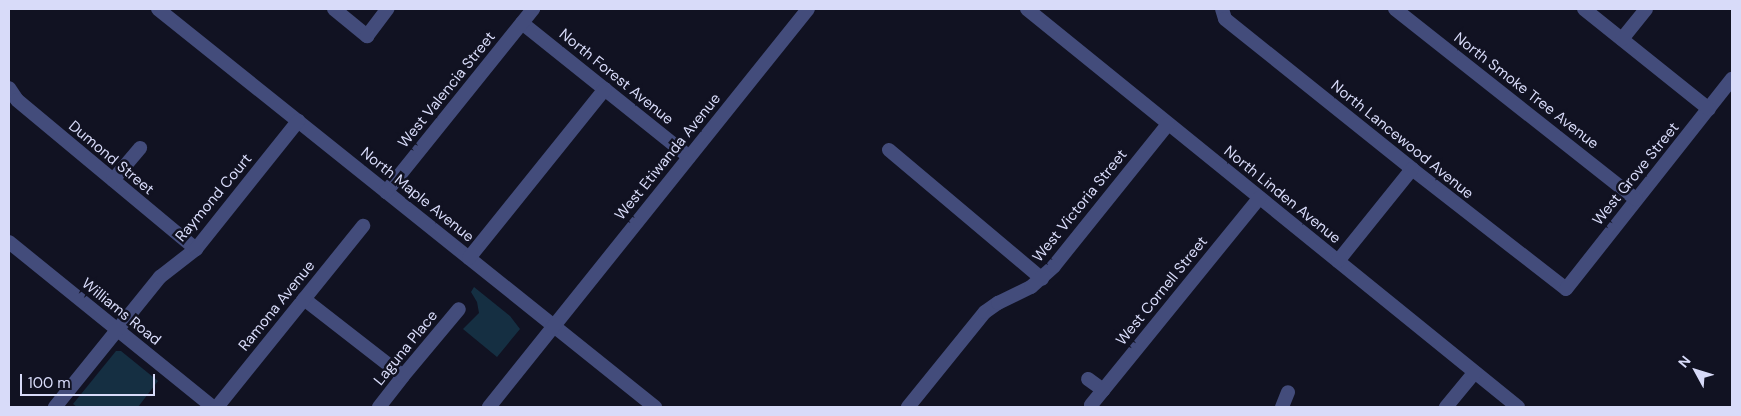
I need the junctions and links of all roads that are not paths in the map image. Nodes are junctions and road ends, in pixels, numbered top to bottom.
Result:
1 (158, 9) edge
2 (334, 9) edge
3 (387, 9) edge
4 (533, 9) edge
5 (808, 9) edge
6 (1027, 9) edge
7 (1395, 9) edge
8 (1584, 9) edge
9 (1646, 9) edge
10 (1222, 10) edge
11 (175, 14) edge
12 (522, 23) junction
13 (1622, 39) junction
14 (1732, 79) edge
15 (9, 88) edge
16 (605, 89) junction
17 (1708, 109) junction
18 (298, 121) junction
19 (1168, 124) junction
20 (140, 148) dead end
21 (889, 150) dead end
22 (689, 157) junction
23 (1412, 169) junction
24 (113, 180) junction
25 (386, 192) junction
26 (1258, 198) junction
27 (1636, 199) junction
28 (363, 226) dead end
29 (10, 247) edge
30 (196, 249) junction
31 (469, 258) junction
32 (1338, 261) junction
33 (1042, 278) junction
34 (1566, 289) joint
35 (304, 299) junction
36 (458, 309) dead end
37 (554, 326) junction
38 (116, 330) junction
39 (1474, 372) junction
40 (402, 376) junction
41 (1088, 379) dead end
42 (1103, 390) junction
43 (1288, 392) dead end
44 (1091, 405) dead end
45 (55, 407) edge
46 (213, 407) edge
47 (217, 407) edge
48 (379, 407) edge
49 (488, 407) edge
50 (655, 407) edge
51 (908, 407) edge
52 (1282, 407) edge
53 (1446, 407) edge
54 (1518, 407) edge

1 - 11 street, North Maple Avenue
2 - 3 street
4 - 12 street, West Valencia Street
5 - 22 street, West Etiwanda Avenue
6 - 19 street, North Linden Avenue
7 - 27 street, North Smoke Tree Avenue
8 - 13 street
9 - 13 street
10 - 23 street, North Lancewood Avenue
11 - 18 street, North Maple Avenue
12 - 16 street, North Forest Avenue
12 - 25 street, West Valencia Street
13 - 17 street
14 - 17 street, West Grove Street
15 - 24 street, Dumond Street
16 - 22 street, North Forest Avenue
16 - 31 street
17 - 27 street, West Grove Street
18 - 25 street, North Maple Avenue
18 - 30 street, Raymond Court
19 - 26 street, North Linden Avenue
19 - 33 street, West Victoria Street
20 - 24 street
21 - 33 street
22 - 37 street, West Etiwanda Avenue
23 - 32 street
23 - 34 street, North Lancewood Avenue
24 - 30 street, Dumond Street
25 - 31 street, North Maple Avenue
26 - 32 street, North Linden Avenue
26 - 42 street, West Cornell Street
27 - 34 street, West Grove Street
28 - 35 street, Ramona Avenue
29 - 38 street, Williams Road
30 - 38 street, Raymond Court
31 - 37 street, North Maple Avenue
32 - 39 street, North Linden Avenue
33 - 51 street, West Victoria Street
35 - 40 street
35 - 47 street, Ramona Avenue
36 - 40 street, Laguna Place
37 - 49 street, West Etiwanda Avenue
37 - 50 street, North Maple Avenue
38 - 45 street, Raymond Court
38 - 46 street, Williams Road
39 - 53 street
39 - 54 street, North Linden Avenue
40 - 48 street, Laguna Place
41 - 42 street
42 - 44 street, West Cornell Street
43 - 52 street

